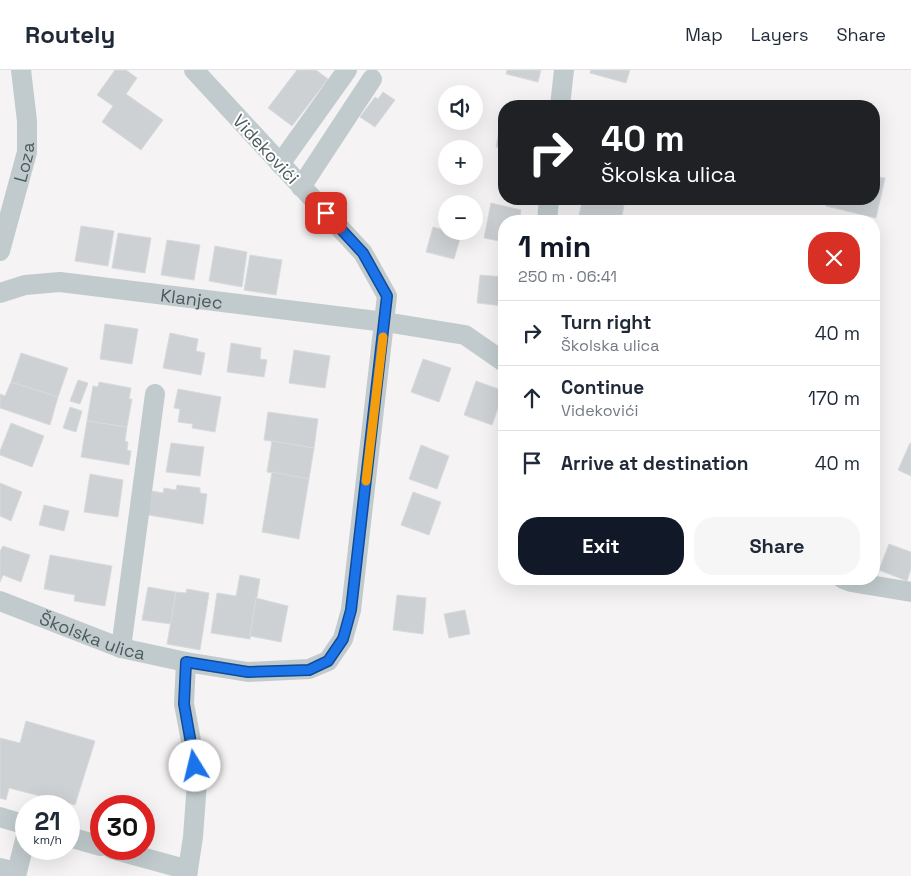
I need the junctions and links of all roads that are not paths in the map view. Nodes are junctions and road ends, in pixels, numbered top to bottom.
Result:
1 (21, 70) edge
2 (194, 70) edge
3 (347, 70) edge
4 (564, 70) edge
5 (372, 79) dead end
6 (561, 100) edge
7 (280, 164) junction
8 (300, 186) junction
9 (0, 251) edge
10 (0, 293) edge
11 (385, 322) junction
12 (498, 358) edge
13 (155, 394) dead end
14 (869, 585) edge
15 (911, 592) edge
16 (0, 601) edge
17 (121, 648) junction
18 (186, 662) junction
19 (0, 818) edge
20 (15, 822) edge
21 (20, 860) edge
22 (146, 860) edge
23 (0, 868) edge
24 (187, 873) edge

1 - 9 street, Loza
2 - 7 street, Videkovići
3 - 7 street
4 - 6 street
5 - 8 street
7 - 8 street, Videkovići
8 - 11 street, Videkovići
10 - 11 street, Klanjec
11 - 12 street
11 - 18 street, Školska ulica
13 - 17 street
14 - 15 street
16 - 17 street, Školska ulica
17 - 18 street, Školska ulica
18 - 24 street
19 - 20 street
21 - 23 street
22 - 24 street

